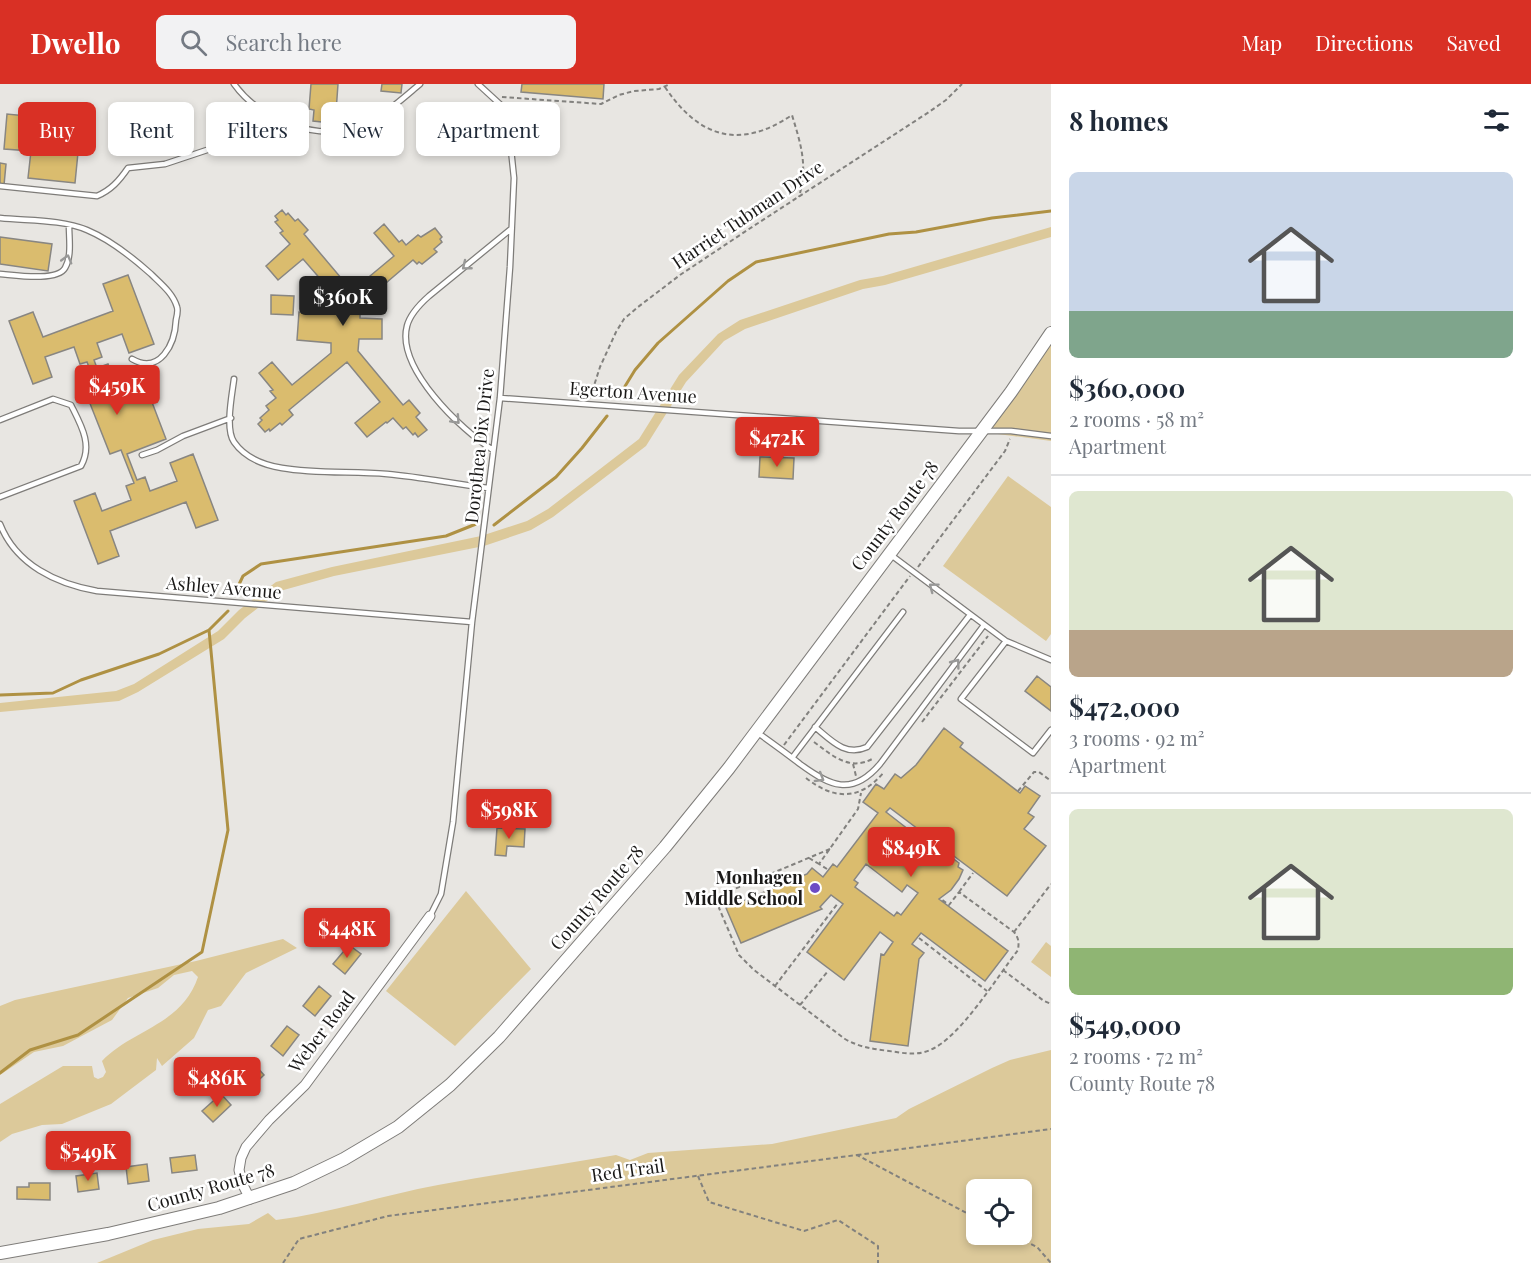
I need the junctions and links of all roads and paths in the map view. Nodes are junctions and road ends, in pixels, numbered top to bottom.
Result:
1 (234, 84) edge
2 (420, 84) edge
3 (478, 84) edge
4 (670, 84) edge
5 (962, 84) edge
6 (665, 87) junction
7 (492, 96) junction
8 (252, 102) edge
9 (309, 128) edge
10 (206, 150) edge
11 (0, 186) edge
12 (800, 197) junction
13 (0, 218) edge
14 (69, 225) junction
15 (511, 229) junction
16 (0, 274) edge
17 (1051, 333) edge
18 (132, 359) dead end
19 (234, 379) dead end
20 (500, 398) junction
21 (589, 403) junction
22 (231, 418) junction
23 (0, 420) edge
24 (982, 431) junction
25 (1051, 436) edge
26 (1002, 438) dead end
27 (493, 450) junction
28 (142, 455) dead end
29 (488, 488) junction
30 (0, 497) edge
31 (0, 524) edge
32 (889, 553) junction
33 (918, 567) dead end
34 (910, 576) dead end
35 (903, 612) dead end
36 (970, 615) junction
37 (472, 622) junction
38 (984, 625) junction
39 (1006, 641) junction
40 (1051, 660) edge
41 (815, 727) junction
42 (1051, 730) edge
43 (756, 731) junction
44 (784, 745) dead end
45 (792, 758) junction
46 (853, 765) dead end
47 (1051, 781) edge
48 (858, 783) junction
49 (1018, 791) dead end
50 (830, 849) junction
51 (809, 858) junction
52 (819, 864) junction
53 (827, 869) dead end
54 (973, 873) dead end
55 (1051, 884) edge
56 (959, 892) junction
57 (941, 899) dead end
58 (838, 903) dead end
59 (430, 916) joint
60 (1014, 932) junction
61 (919, 938) dead end
62 (1003, 970) junction
63 (828, 971) dead end
64 (775, 986) junction
65 (987, 991) junction
66 (1051, 1004) edge
67 (800, 1005) junction
68 (1051, 1129) edge
69 (857, 1155) junction
70 (698, 1176) junction
71 (250, 1199) junction
72 (966, 1213) edge
73 (1032, 1244) edge
74 (0, 1253) edge
75 (283, 1263) edge
76 (878, 1263) edge
77 (1051, 1263) edge

1 - 8 lane
2 - 9 lane
3 - 7 lane, Dorothea Dix Drive
4 - 6 path
5 - 12 path, Harriet Tubman Drive
6 - 7 path
6 - 12 path
7 - 15 lane, Dorothea Dix Drive
10 - 11 lane
12 - 21 path, Harriet Tubman Drive
13 - 14 lane
16 -> 14 lane
14 - 18 lane
15 - 20 lane, Dorothea Dix Drive
15 -> 27 lane
17 - 24 street, County Route 78
19 - 22 lane
20 - 21 lane, Egerton Avenue
20 - 27 lane, Dorothea Dix Drive
21 - 24 lane, Egerton Avenue
22 - 28 lane
22 - 29 lane
23 - 30 lane
24 - 25 lane, Egerton Avenue
24 - 32 street, County Route 78
26 - 33 path
27 - 29 lane, Dorothea Dix Drive
29 - 37 lane, Dorothea Dix Drive
31 - 37 lane, Ashley Avenue
36 -> 32 lane
32 - 43 street, County Route 78
34 - 44 path
35 - 41 lane
36 - 38 lane
36 - 41 lane
37 - 59 lane, Dorothea Dix Drive
38 - 39 lane
48 -> 38 lane
39 - 40 lane
39 - 42 lane
41 - 45 lane
43 - 45 lane
43 - 71 street, County Route 78
45 -> 48 lane
46 - 48 path
47 - 49 path
48 - 50 path
50 - 51 path
50 - 52 path
51 - 52 path
51 - 64 path
52 - 53 path
54 - 56 path
55 - 60 path
56 - 57 path
56 - 60 path
58 - 64 path
59 - 71 street, Weber Road
60 - 62 path
61 - 65 path
62 - 65 path
62 - 66 path
63 - 67 path
64 - 67 path
65 - 67 path
68 - 69 path, Red Trail
69 - 70 path, Red Trail
69 - 72 path
70 - 75 path, Red Trail
70 - 76 path
71 - 74 street, County Route 78
73 - 77 path

